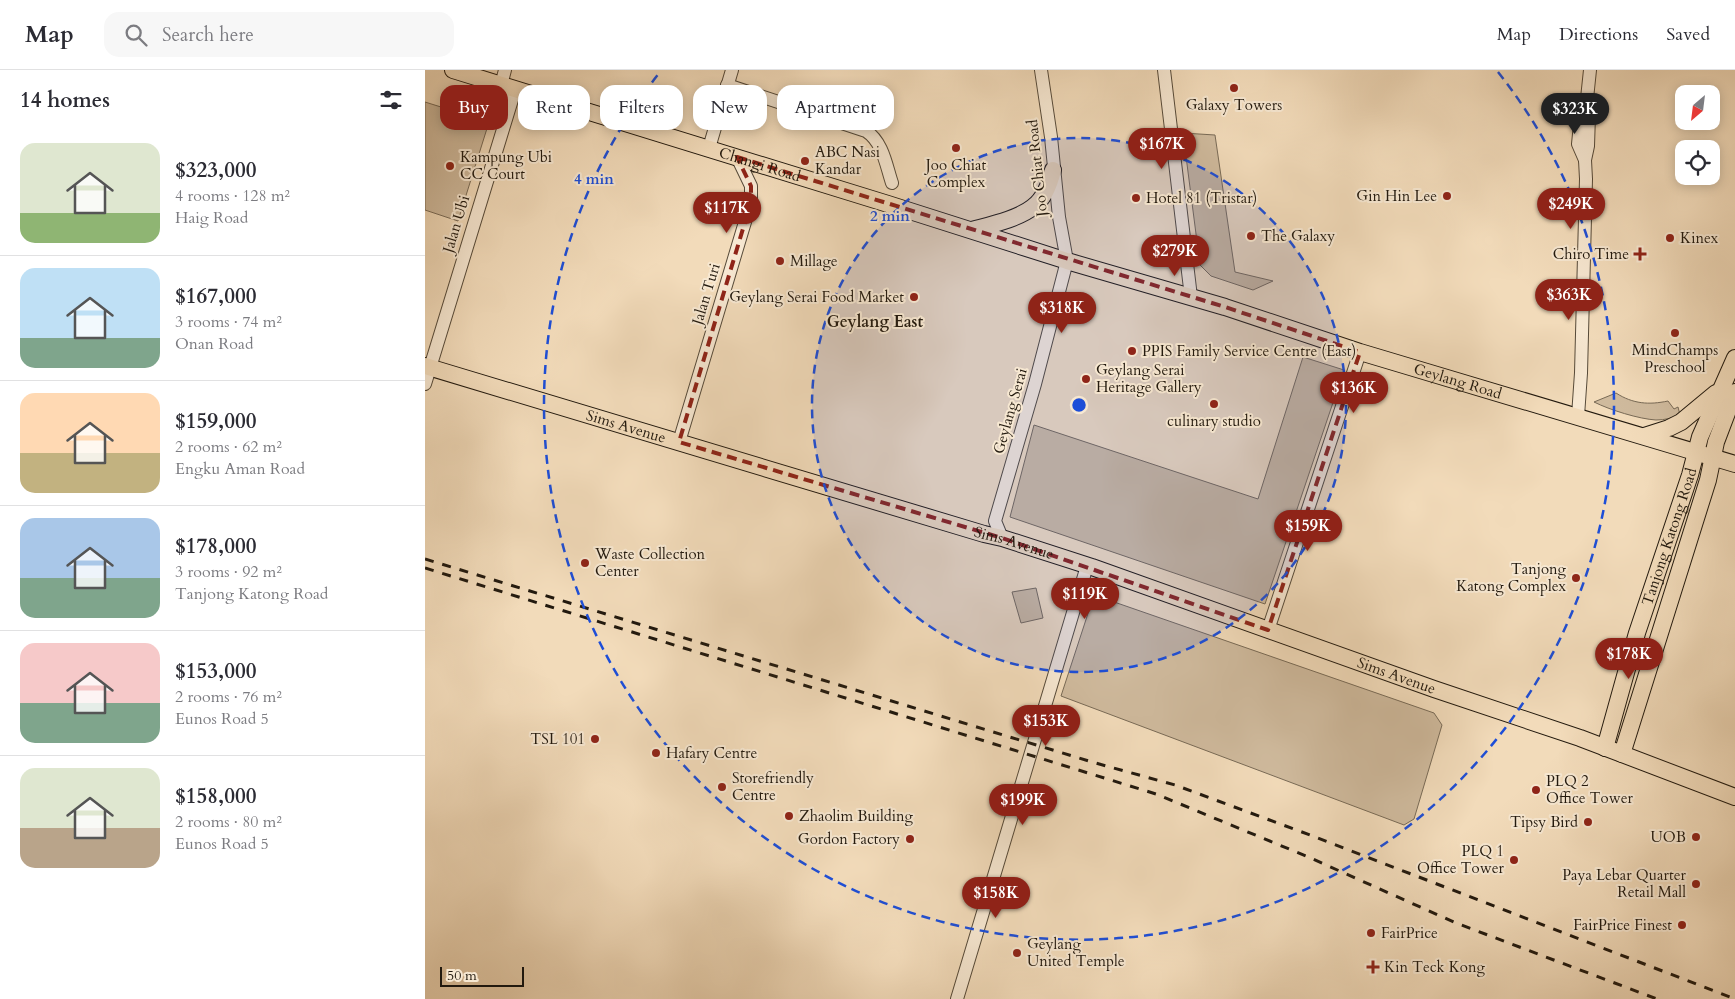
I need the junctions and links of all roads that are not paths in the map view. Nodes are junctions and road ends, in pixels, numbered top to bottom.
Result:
1 (453, 70) edge
2 (732, 70) edge
3 (1041, 70) edge
4 (1164, 70) edge
5 (1590, 70) edge
6 (507, 82) edge
7 (727, 85) edge
8 (767, 98) edge
9 (714, 130) edge
10 (709, 148) junction
11 (737, 157) junction
12 (1053, 170) junction
13 (892, 183) dead end
14 (971, 230) junction
15 (1067, 261) junction
16 (1191, 297) junction
17 (1360, 352) junction
18 (1735, 358) edge
19 (427, 367) edge
20 (425, 384) edge
21 (1730, 392) edge
22 (1578, 416) junction
23 (1735, 428) edge
24 (1643, 436) junction
25 (679, 442) junction
26 (1697, 452) junction
27 (1713, 457) junction
28 (1735, 464) edge
29 (1002, 538) junction
30 (1087, 566) junction
31 (1268, 630) junction
32 (1605, 748) junction
33 (1622, 754) junction
34 (1735, 797) edge
35 (957, 999) edge

1 - 6 main road, Changi Road
2 - 7 street
3 - 12 street, Joo Chiat Road
4 - 16 street
5 - 22 street
6 - 10 main road, Changi Road
6 - 19 street, Jalan Ubi
8 - 13 street
9 - 10 street
10 - 11 main road, Changi Road
11 - 14 main road, Changi Road
11 - 25 street, Jalan Turi
12 - 14 main road
12 - 15 street, Joo Chiat Road
14 - 15 main road, Changi Road
15 - 16 main road, Geylang Road
15 - 29 street, Geylang Serai
16 - 17 main road, Geylang Road
17 - 22 main road, Geylang Road
17 - 31 street
18 - 21 main road, Tanjong Katong Road
19 - 20 street, Jalan Ubi
19 - 25 main road, Sims Avenue
21 - 23 main road
21 - 24 main road
21 - 26 main road, Tanjong Katong Road
21 - 27 main road, Tanjong Katong Road
22 - 24 main road, Geylang Road
24 - 26 main road, Geylang Road
25 - 29 main road, Sims Avenue
26 - 27 main road, Geylang Road
26 - 32 main road, Tanjong Katong Road
27 - 28 main road, Geylang Road
27 - 33 main road, Tanjong Katong Road
29 - 30 main road, Sims Avenue
30 - 31 main road, Sims Avenue
30 - 35 street
31 - 32 main road, Sims Avenue
32 - 33 main road, Sims Avenue
33 - 34 main road, Sims Avenue

